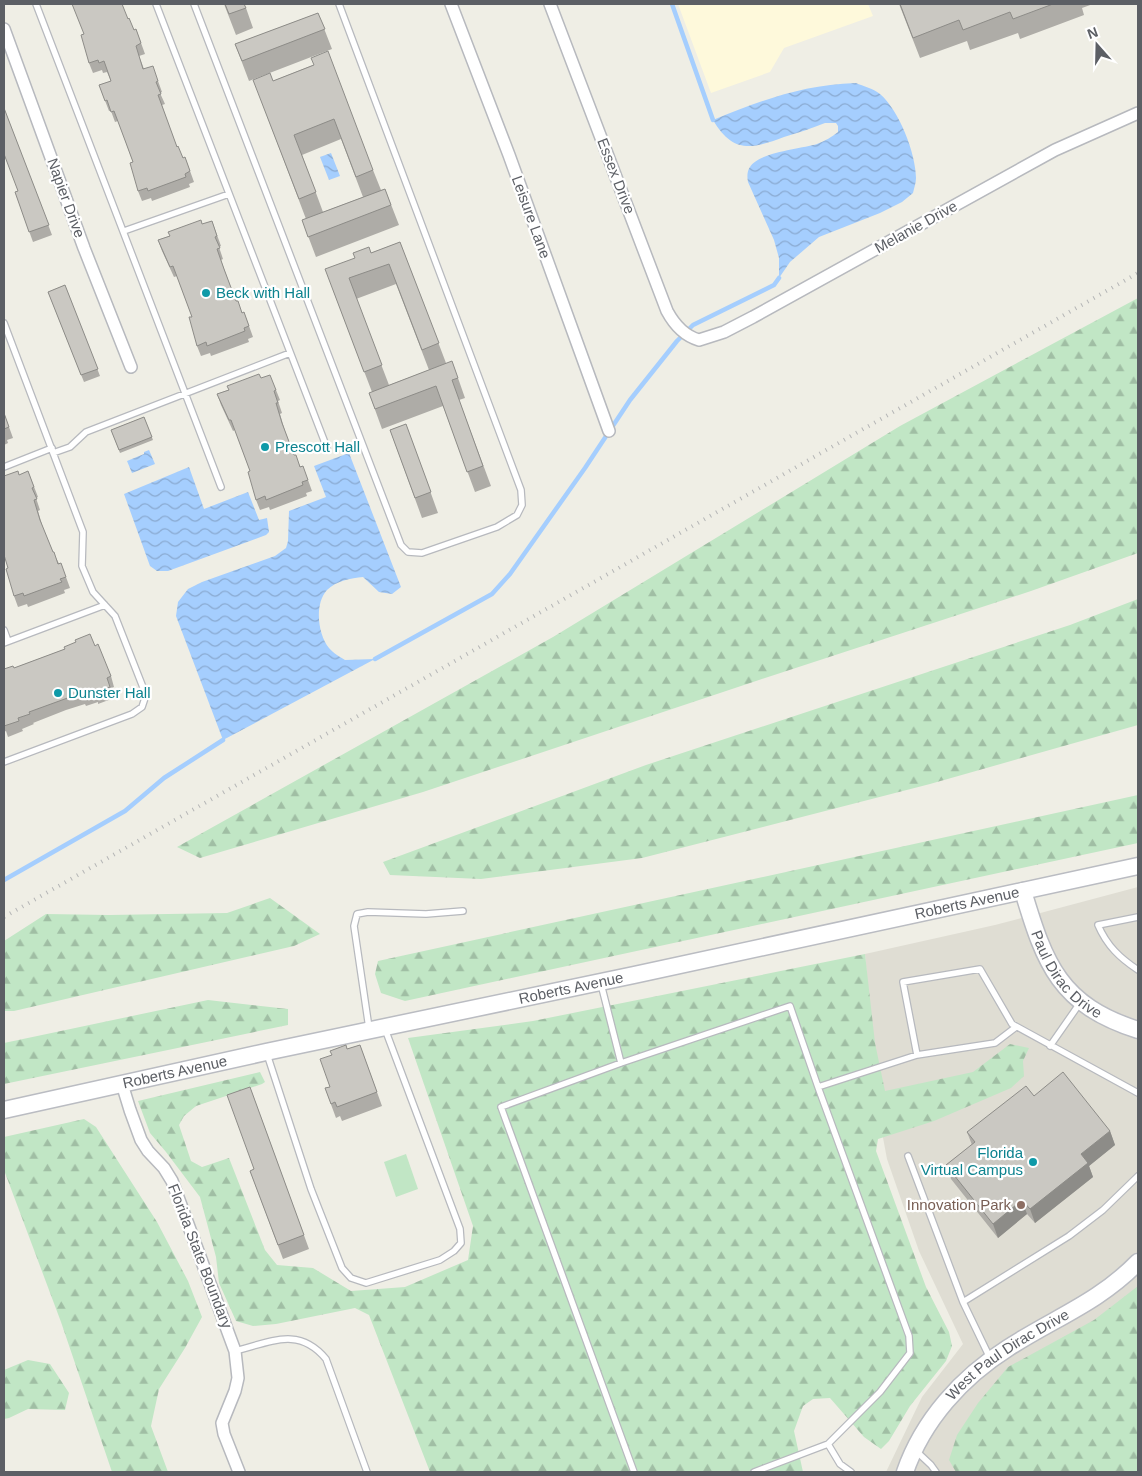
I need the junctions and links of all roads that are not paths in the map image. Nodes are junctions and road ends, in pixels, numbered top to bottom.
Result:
1 (36, 4) edge
2 (156, 4) edge
3 (194, 4) edge
4 (339, 4) edge
5 (451, 4) edge
6 (550, 4) edge
7 (4, 29) edge
8 (1138, 113) edge
9 (229, 194) junction
10 (124, 232) junction
11 (4, 324) edge
12 (689, 335) joint
13 (290, 353) junction
14 (131, 367) dead end
15 (186, 393) junction
16 (609, 431) dead end
17 (327, 448) dead end
18 (52, 451) junction
19 (4, 467) edge
20 (221, 487) dead end
21 (105, 605) junction
22 (4, 630) edge
23 (6, 642) edge
24 (4, 762) edge
25 (1138, 866) edge
26 (1023, 892) junction
27 (464, 911) dead end
28 (1138, 917) edge
29 (1138, 970) edge
30 (600, 982) junction
31 (1081, 1001) junction
32 (1016, 1027) junction
33 (376, 1029) junction
34 (1138, 1030) edge
35 (1050, 1046) junction
36 (266, 1052) junction
37 (917, 1055) junction
38 (621, 1063) junction
39 (122, 1084) junction
40 (818, 1087) junction
41 (1138, 1093) edge
42 (4, 1110) edge
43 (908, 1156) dead end
44 (1138, 1176) edge
45 (1138, 1262) edge
46 (963, 1302) junction
47 (236, 1350) junction
48 (991, 1359) junction
49 (828, 1444) junction
50 (915, 1450) junction
51 (239, 1472) edge
52 (368, 1472) edge
53 (634, 1472) edge
54 (754, 1472) edge
55 (851, 1472) edge
56 (905, 1472) edge
57 (936, 1472) edge

1 - 10 lane
2 - 9 lane
3 - 4 lane
5 - 16 street, Leisure Lane
6 - 12 street, Essex Drive
7 - 14 street, Napier Drive
8 - 12 street, Melanie Drive
9 - 10 lane
9 - 13 lane
10 - 15 lane
11 - 18 lane
13 - 15 lane
13 - 17 lane
15 - 18 lane
15 - 20 lane
18 - 19 lane
18 - 21 lane
21 - 23 lane
21 - 24 lane
22 - 23 lane
25 - 26 street, Roberts Avenue
26 - 30 street, Roberts Avenue
26 - 31 street, Paul Dirac Drive
27 - 33 lane
28 - 29 lane
30 - 33 street, Roberts Avenue
30 - 38 lane
31 - 34 street, Paul Dirac Drive
31 - 35 lane
32 - 35 lane
32 - 37 lane
32 - 37 lane
33 - 36 street, Roberts Avenue
33 - 36 lane
35 - 41 lane
36 - 39 street, Roberts Avenue
37 - 40 lane
38 - 40 lane
38 - 53 lane
39 - 42 street, Roberts Avenue
39 - 47 street, Florida State Boundary
40 - 49 lane
43 - 46 lane
44 - 46 lane
45 - 48 street, West Paul Dirac Drive
46 - 48 lane
47 - 51 street, Florida State Boundary
47 - 52 lane
48 - 50 street, West Paul Dirac Drive
49 - 54 lane
49 - 55 lane
50 - 56 street, West Paul Dirac Drive
50 - 57 lane

